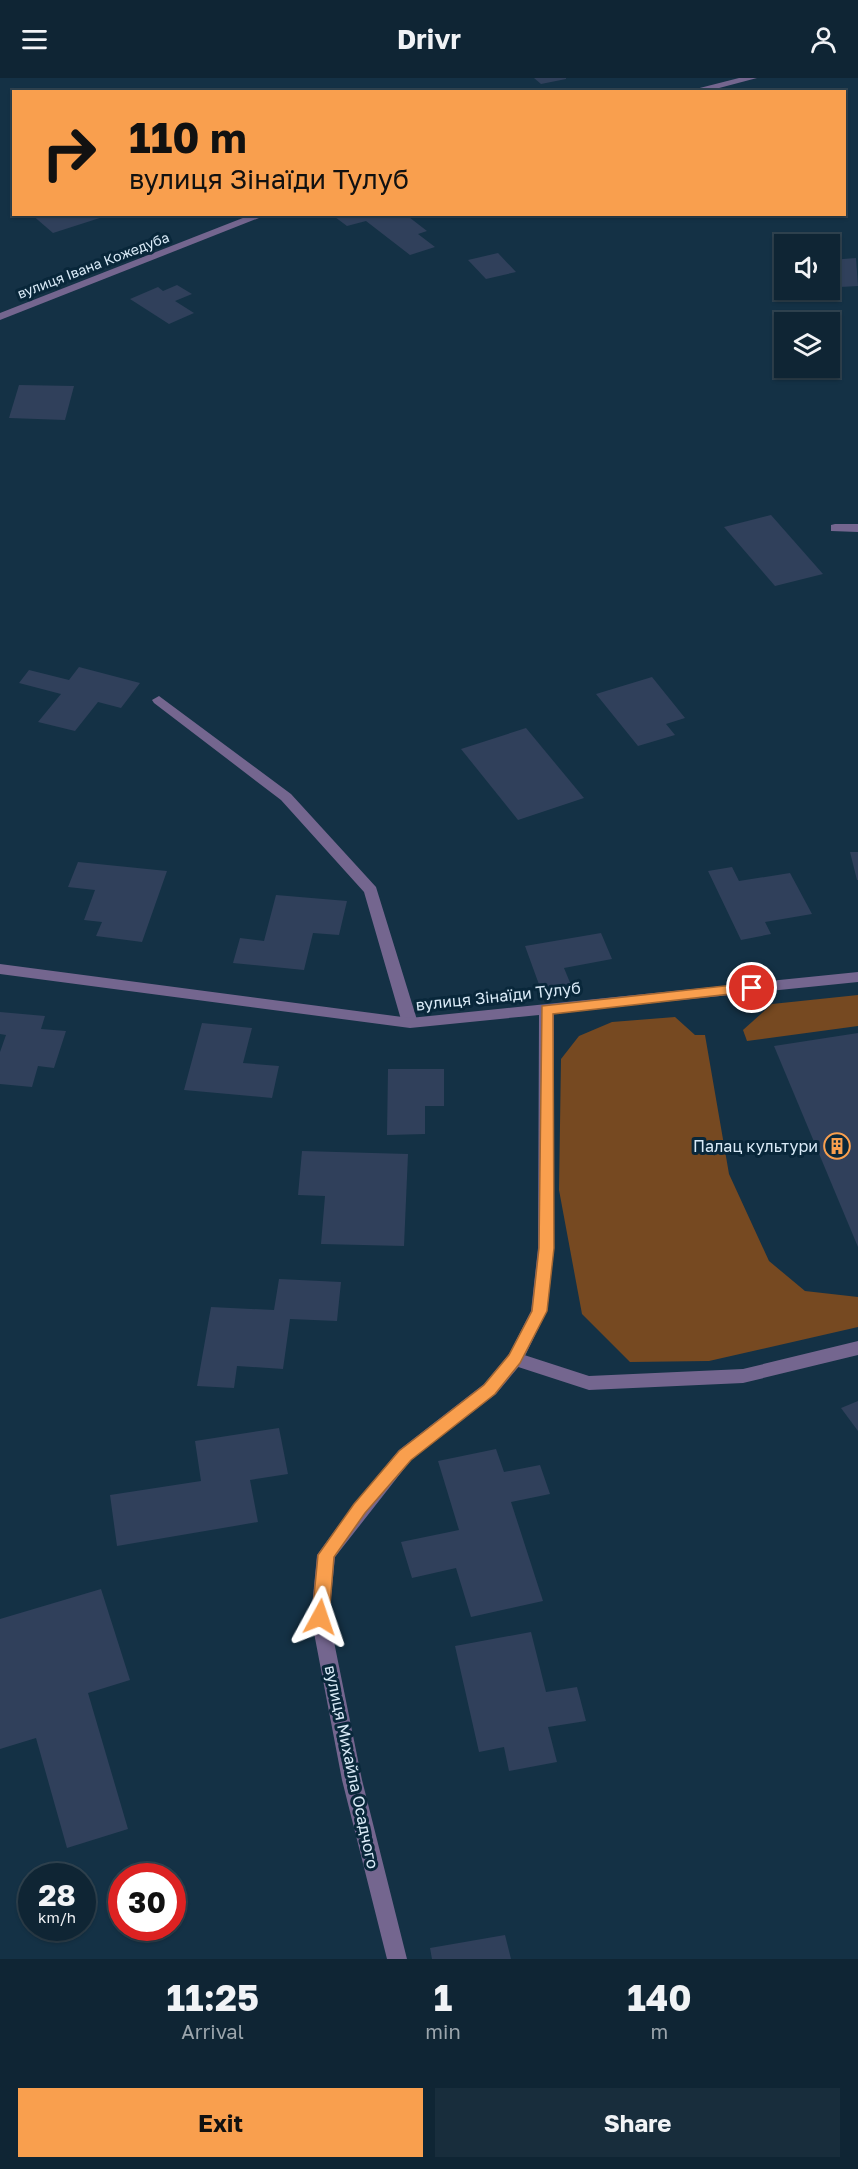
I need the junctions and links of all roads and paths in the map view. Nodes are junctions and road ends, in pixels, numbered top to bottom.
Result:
1 (752, 78) edge
2 (698, 90) edge
3 (259, 216) edge
4 (0, 317) edge
5 (835, 528) dead end
6 (858, 528) edge
7 (159, 700) dead end
8 (0, 969) edge
9 (858, 977) edge
10 (547, 1010) junction
11 (410, 1023) junction
12 (858, 1348) edge
13 (515, 1359) junction
14 (397, 1959) edge

1 - 2 street
3 - 4 street, вулиця Івана Кожедуба
5 - 6 street
7 - 11 street
8 - 11 street, вулиця Зінаїди Тулуб
9 - 10 street, вулиця Зінаїди Тулуб
10 - 11 street, вулиця Зінаїди Тулуб
10 - 13 street, вулиця Михайла Осадчого
12 - 13 street
13 - 14 street, вулиця Михайла Осадчого

